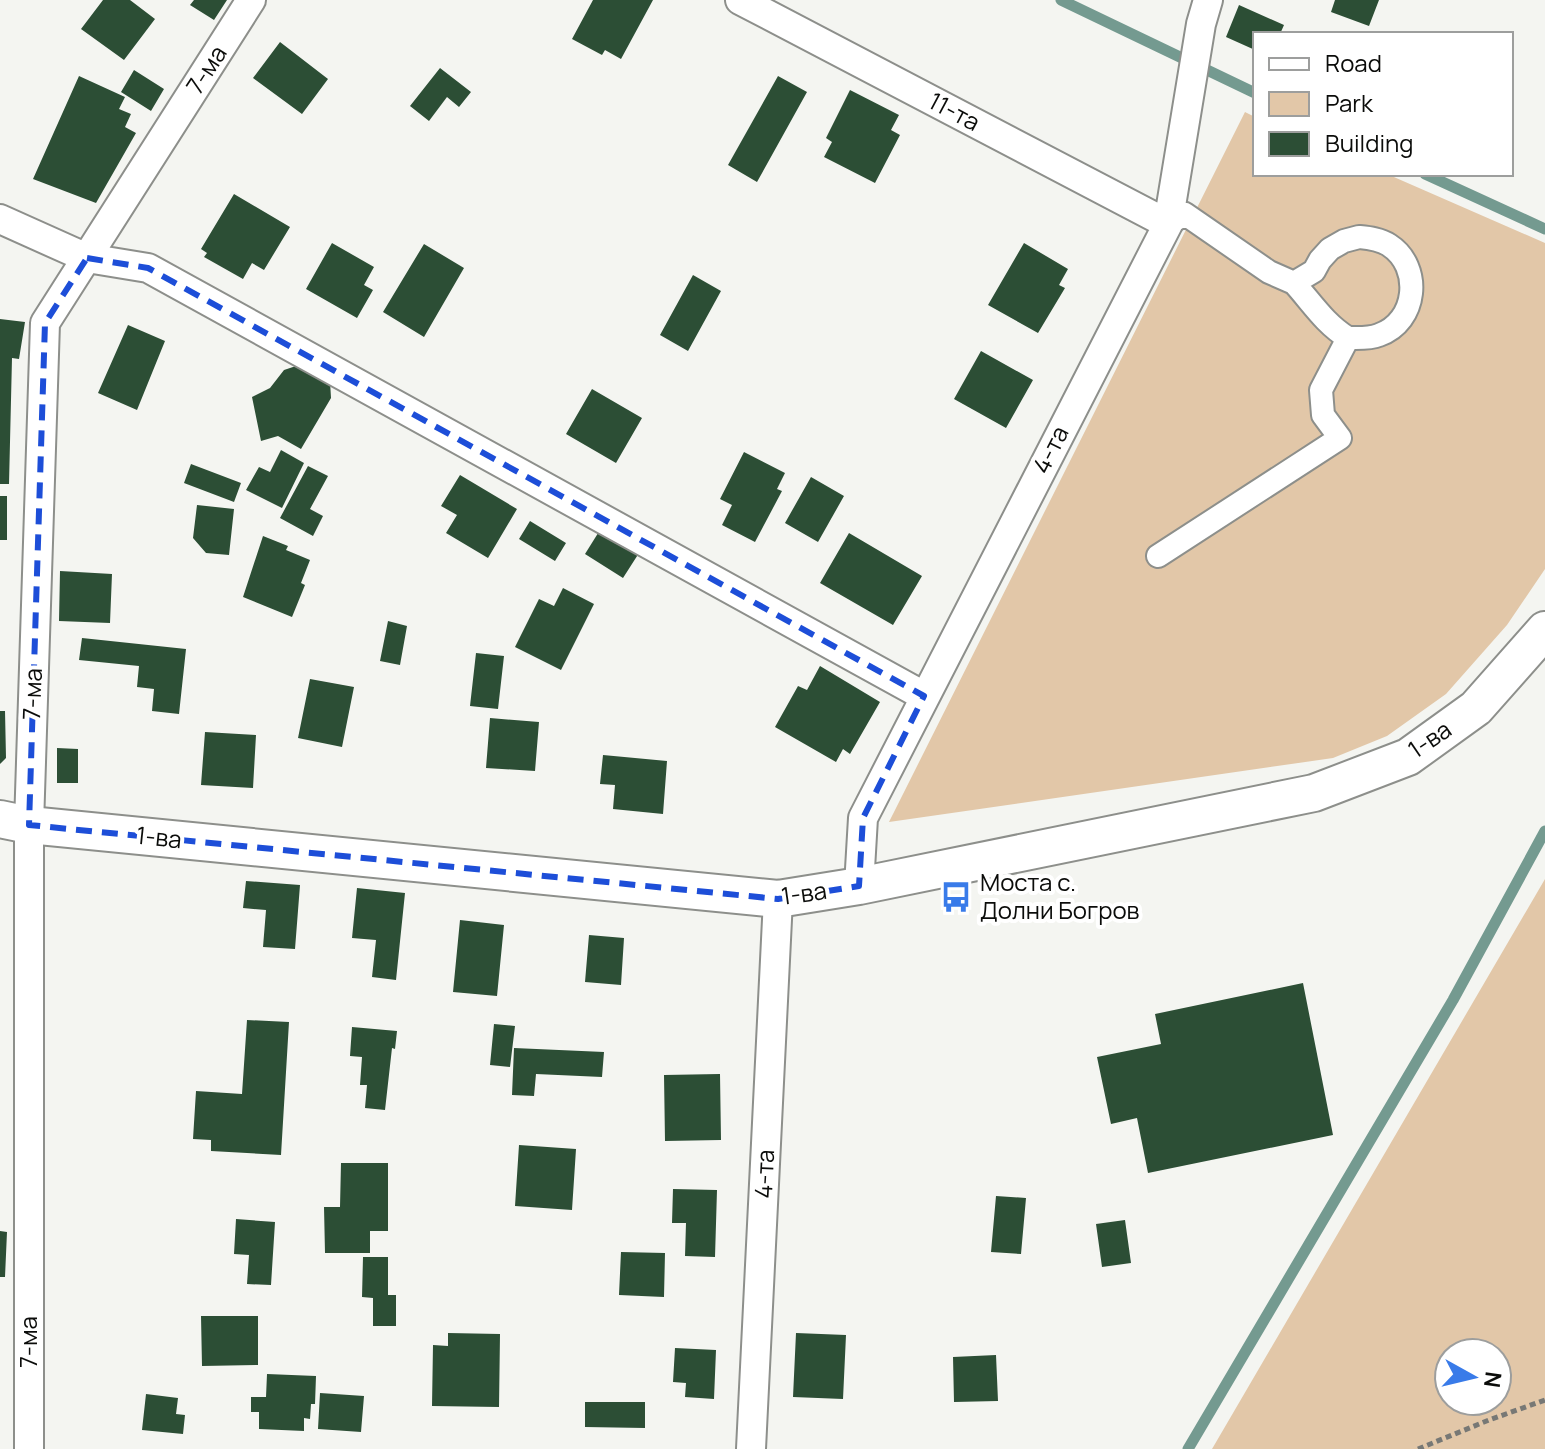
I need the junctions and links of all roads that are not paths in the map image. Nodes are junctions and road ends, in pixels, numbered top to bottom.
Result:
1 (251, 0) edge
2 (740, 0) edge
3 (1208, 0) edge
4 (0, 219) edge
5 (1168, 224) junction
6 (87, 258) junction
7 (1294, 283) junction
8 (1348, 338) junction
9 (1158, 556) dead end
10 (1545, 630) edge
11 (924, 696) junction
12 (14, 822) edge
13 (859, 886) junction
14 (778, 899) junction
15 (29, 1449) edge
16 (751, 1449) edge

1 - 6 street, 7-ма
2 - 5 street, 11-та
3 - 5 street, 4-та
4 - 6 street
5 - 7 street
5 - 11 street, 4-та
6 - 11 street
6 - 12 street, 7-ма
7 - 8 street
7 - 8 street
8 - 9 street
10 - 13 street, 1-ва
11 - 13 street, 4-та
12 - 14 street, 1-ва
12 - 15 street, 7-ма
13 - 14 street, 1-ва
14 - 16 street, 4-та

